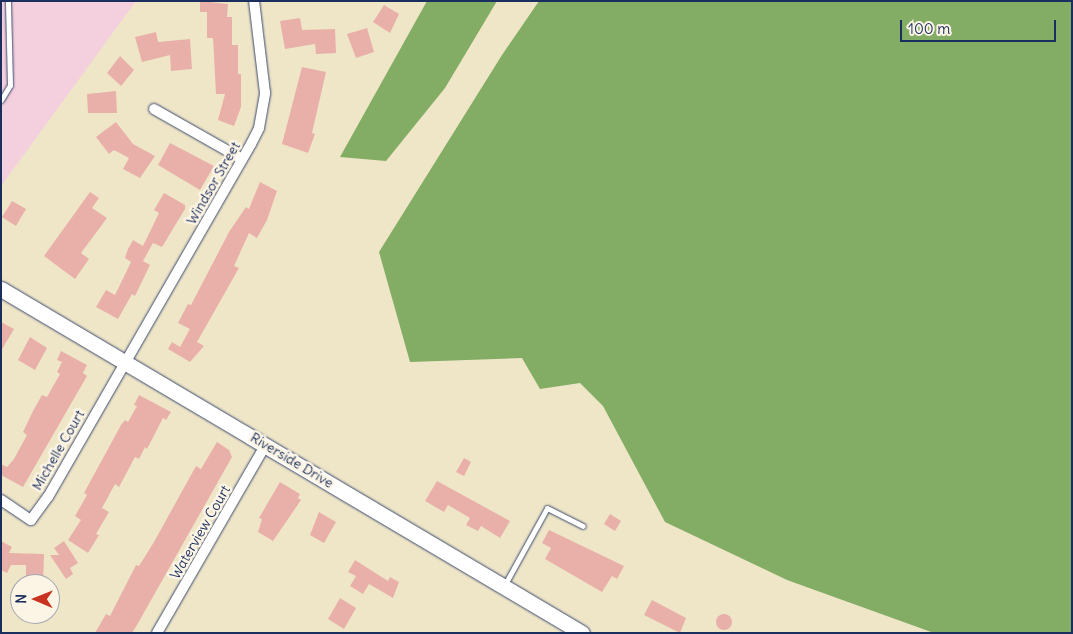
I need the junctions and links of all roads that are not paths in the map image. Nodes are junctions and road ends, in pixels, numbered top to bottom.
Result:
1 (8, 1) edge
2 (254, 1) edge
3 (1, 100) edge
4 (154, 109) dead end
5 (242, 159) junction
6 (1, 290) edge
7 (125, 361) junction
8 (266, 444) junction
9 (1, 500) edge
10 (583, 526) dead end
11 (504, 586) junction
12 (158, 633) edge
13 (582, 633) edge

1 - 3 lane
2 - 5 street, Windsor Street
4 - 5 street
5 - 7 street, Windsor Street
6 - 7 main road, Riverside Drive
7 - 8 main road, Riverside Drive
7 - 9 street, Michelle Court
8 - 11 main road, Riverside Drive
8 - 12 street, Waterview Court
10 - 11 lane
11 - 13 main road, Riverside Drive

